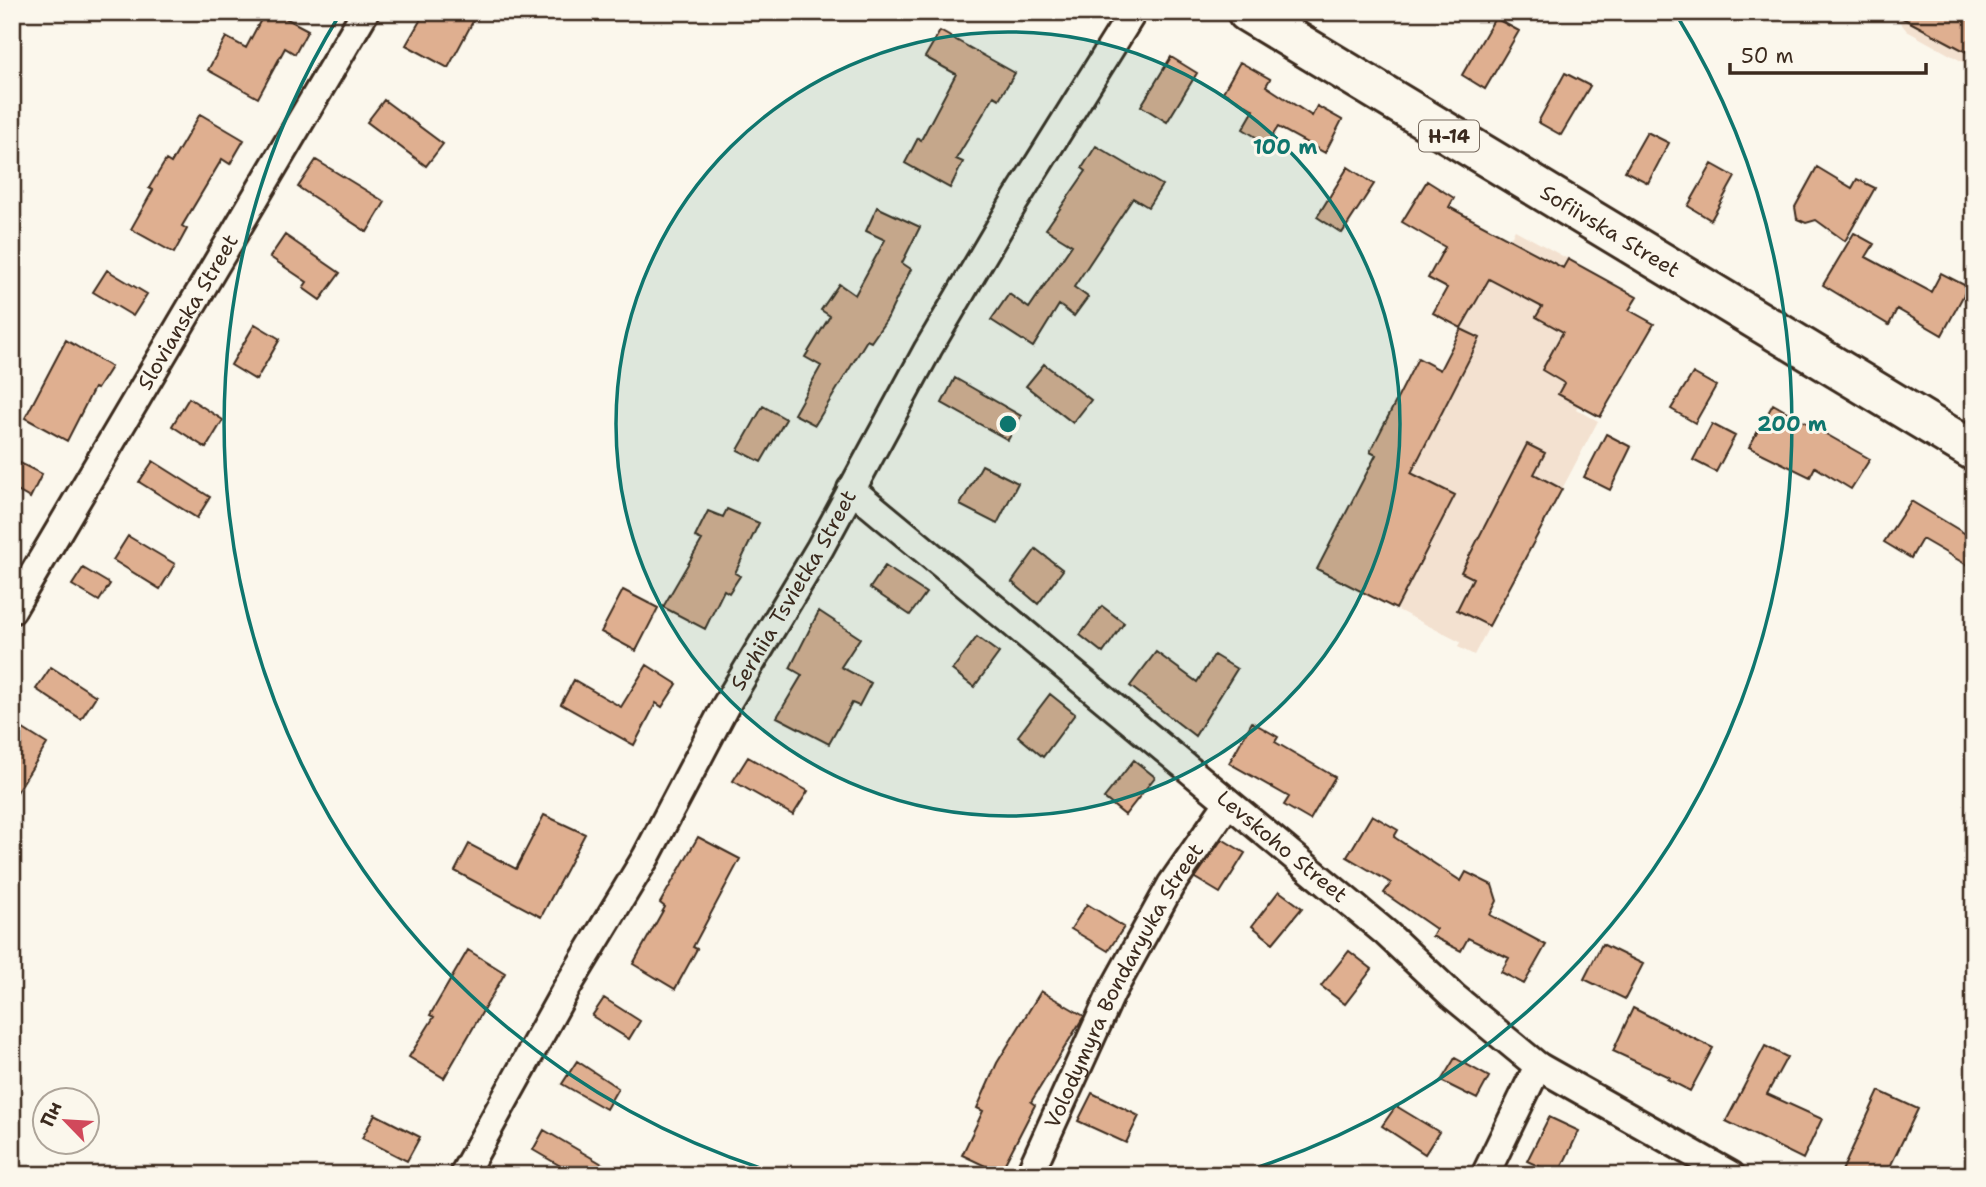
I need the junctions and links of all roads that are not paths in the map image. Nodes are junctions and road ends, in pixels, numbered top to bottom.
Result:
1 (365, 12) edge
2 (1133, 12) edge
3 (1247, 12) edge
4 (1974, 451) edge
5 (851, 489) junction
6 (12, 610) edge
7 (1228, 803) junction
8 (1538, 1066) junction
9 (463, 1175) edge
10 (1029, 1175) edge
11 (1485, 1175) edge
12 (1731, 1175) edge

1 - 6 street, Slovianska Street
2 - 5 street, Serhiia Tsvietka Street
3 - 4 main road, Sofiivska Street / Н-14
5 - 7 street, Levskoho Street
5 - 9 street, Serhiia Tsvietka Street
7 - 8 street, Levskoho Street
7 - 10 street, Volodymyra Bondaryuka Street
8 - 11 street
8 - 12 street, Levskoho Street

